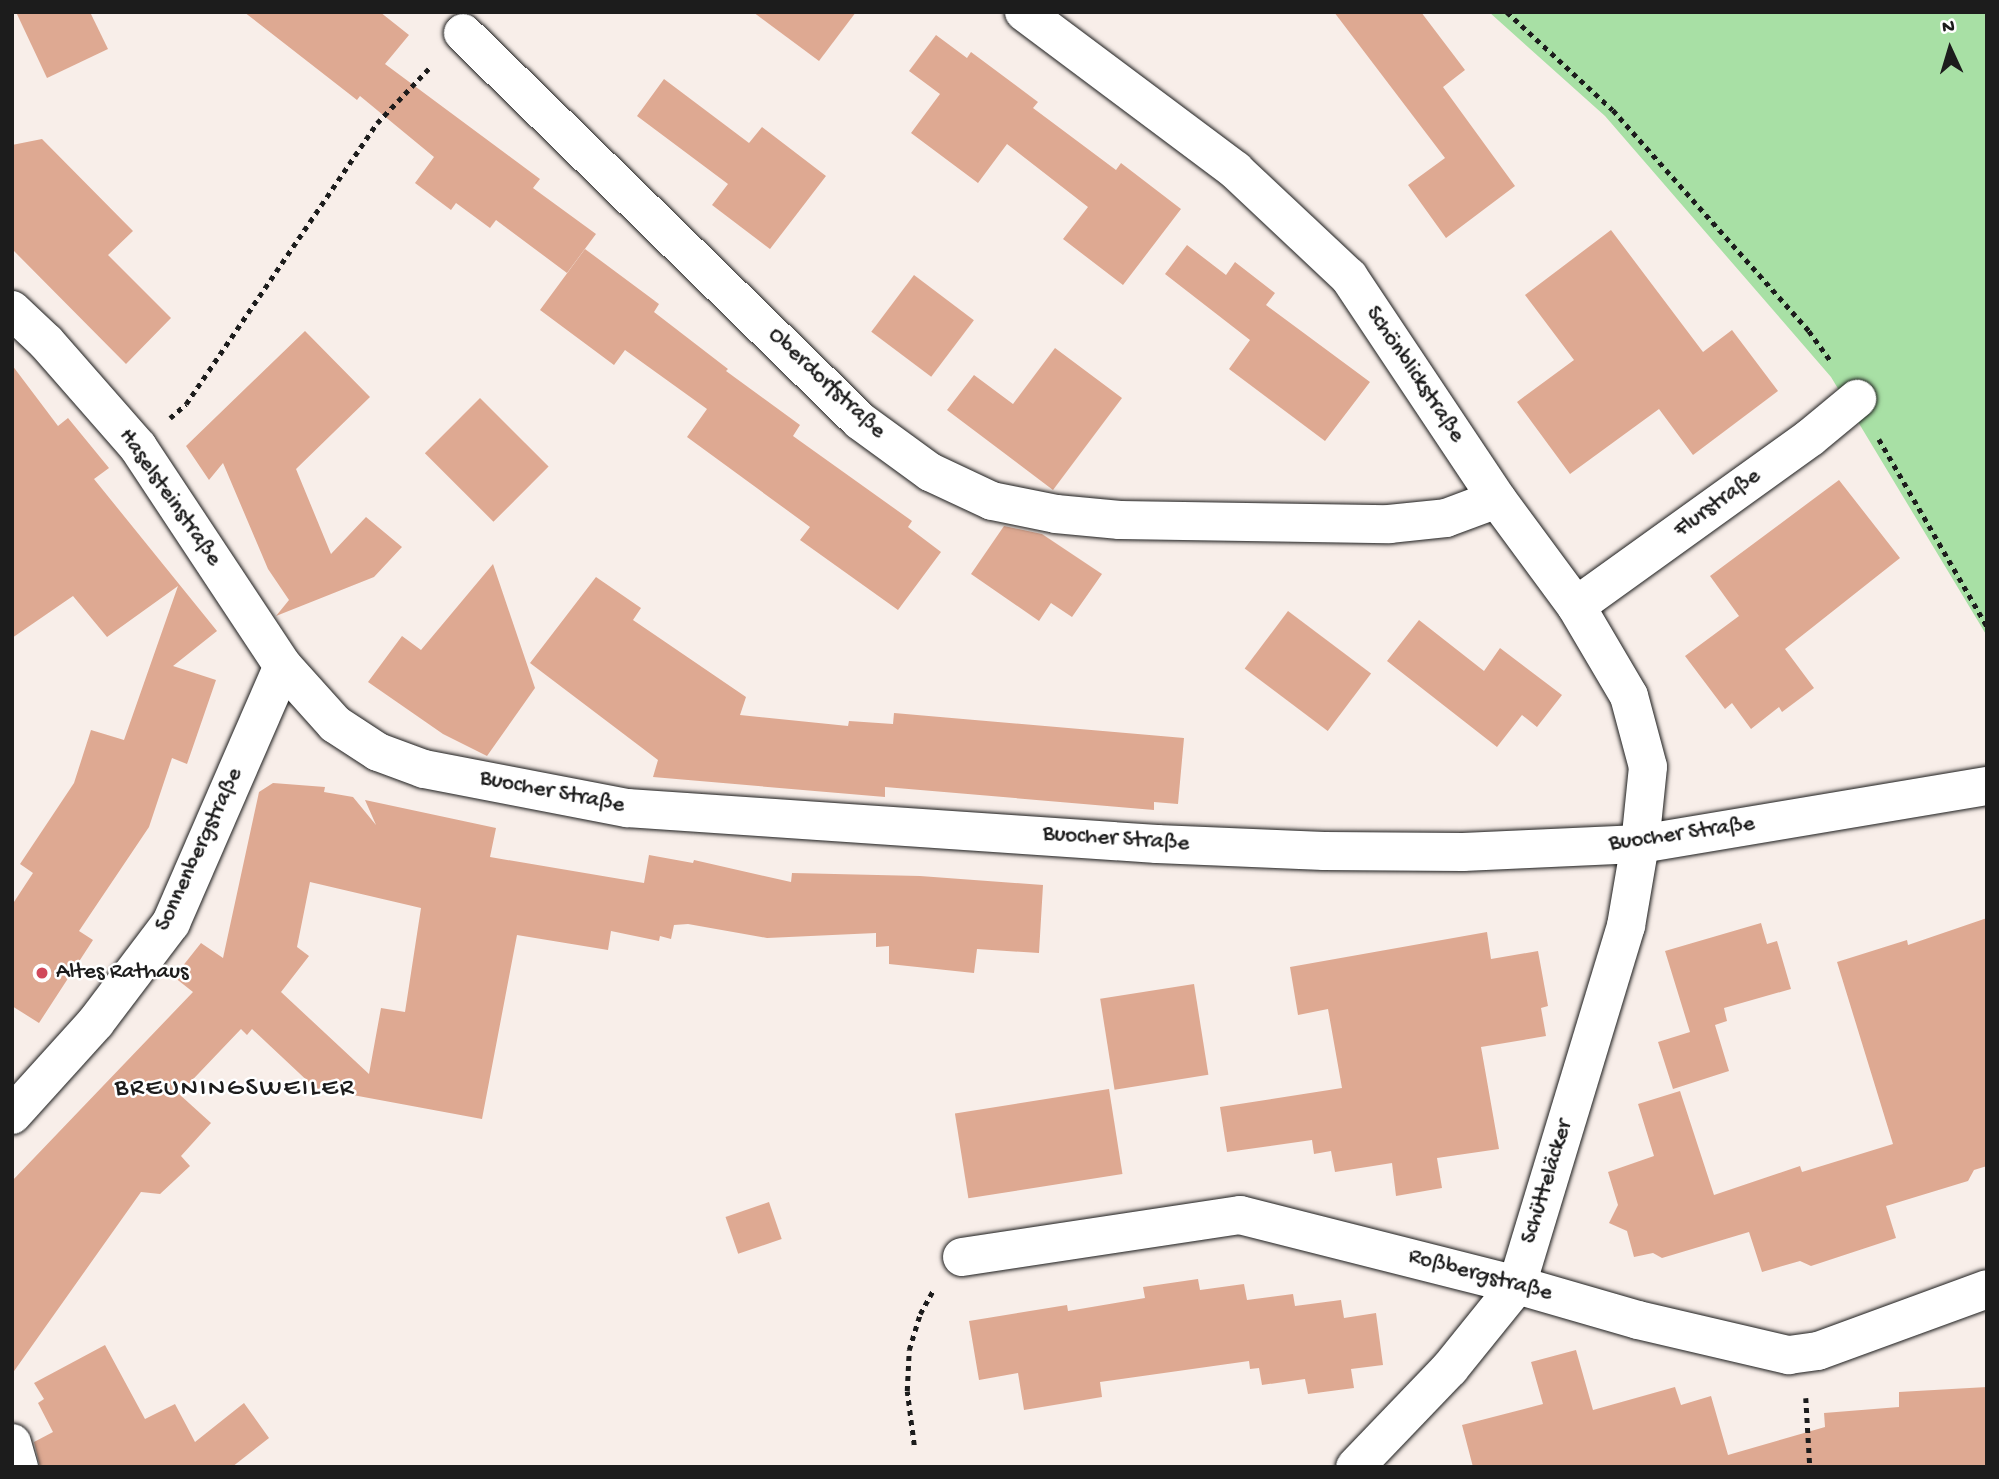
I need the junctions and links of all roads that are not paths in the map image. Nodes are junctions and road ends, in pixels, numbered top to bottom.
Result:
1 (1024, 12) edge
2 (463, 33) road end
3 (12, 310) edge
4 (1857, 399) road end
5 (1497, 499) junction
6 (1576, 606) junction
7 (283, 666) junction
8 (1987, 786) edge
9 (1640, 844) junction
10 (12, 1115) edge
11 (962, 1257) road end
12 (1517, 1285) junction
13 (1987, 1289) edge
14 (12, 1443) edge
15 (19, 1467) edge
16 (1355, 1467) edge

1 - 5 street, Schönblickstraße
2 - 5 street, Oberdorfstraße
3 - 7 street, Haselsteinstraße
4 - 6 street, Flurstraße
5 - 6 street, Schönblickstraße
6 - 9 street, Schönblickstraße
7 - 9 street, Buocher Straße
7 - 10 street, Sonnenbergstraße
8 - 9 street, Buocher Straße
9 - 12 street, Schütteläcker
11 - 12 street, Roßbergstraße
12 - 13 street, Roßbergstraße
12 - 16 street, Schütteläcker
14 - 15 street

